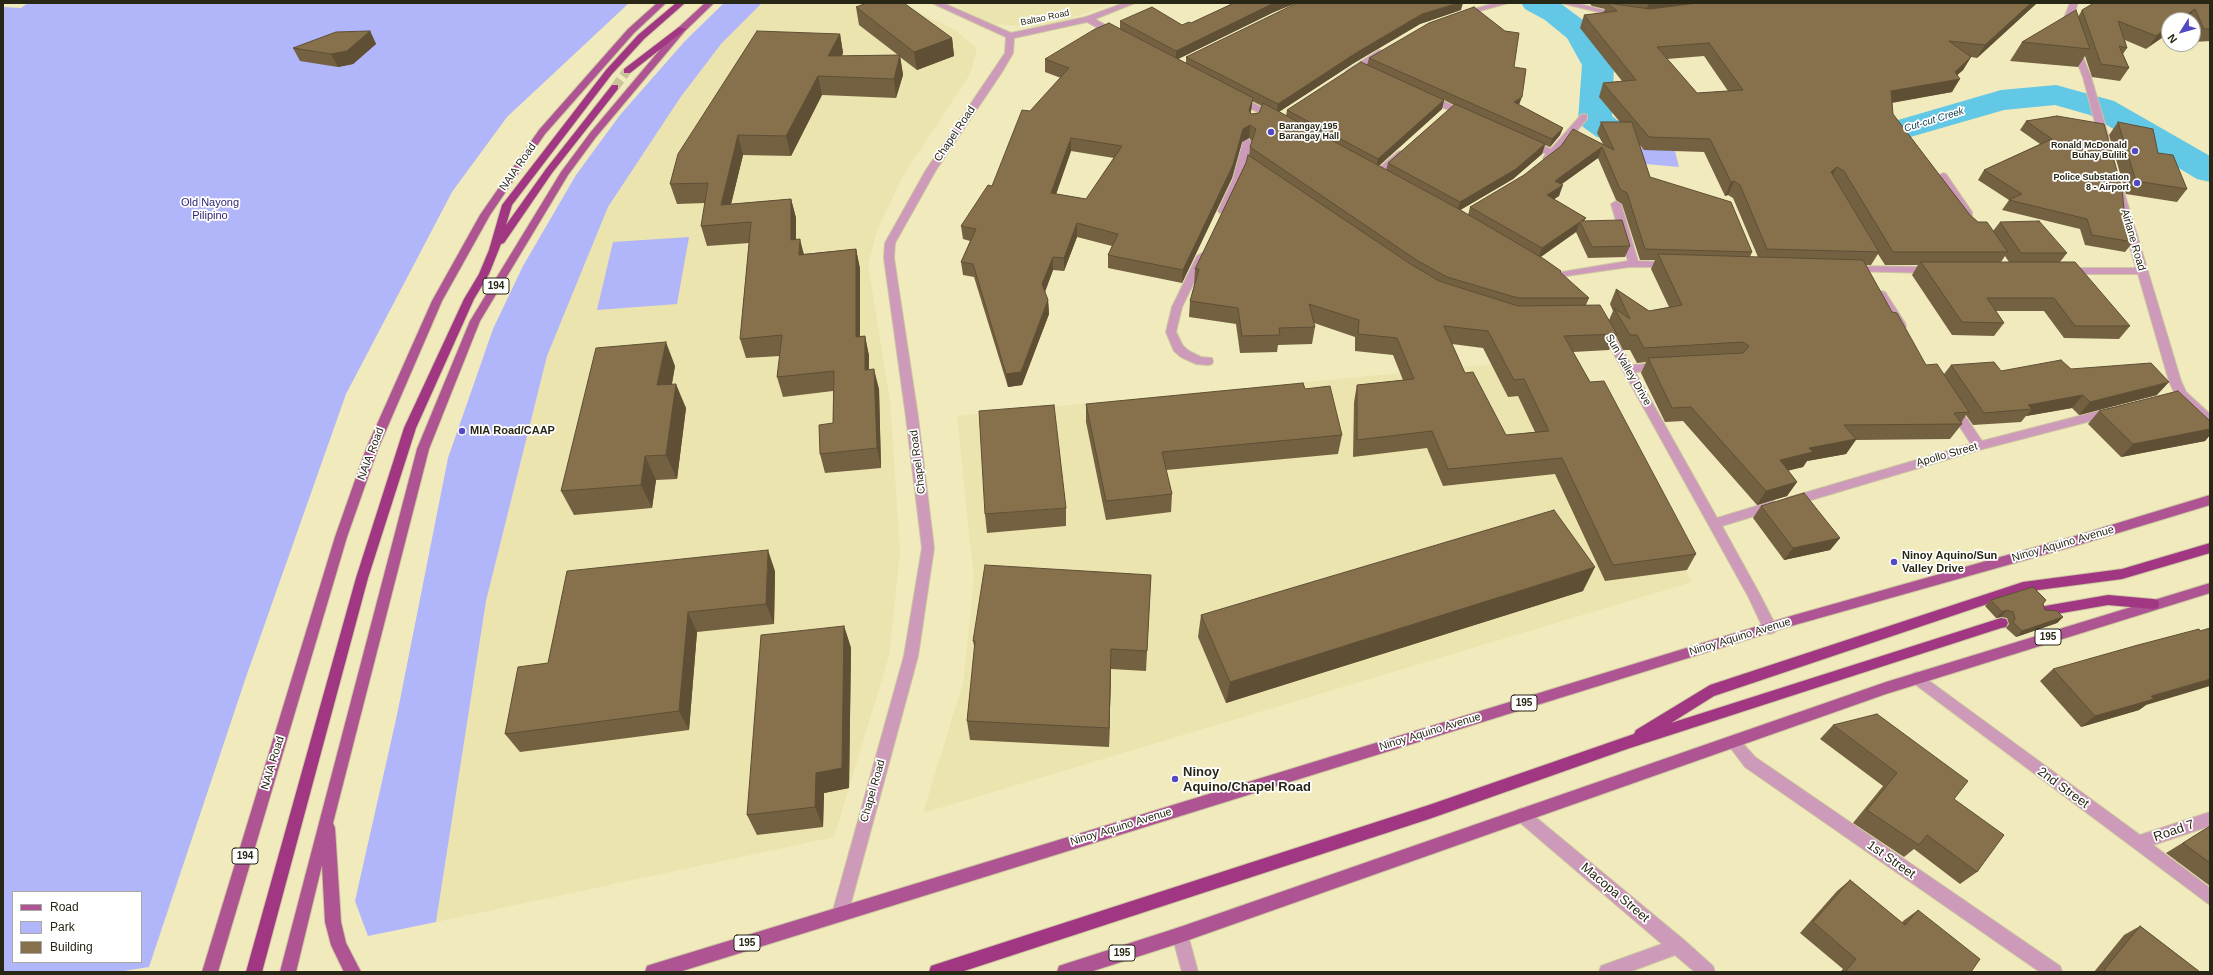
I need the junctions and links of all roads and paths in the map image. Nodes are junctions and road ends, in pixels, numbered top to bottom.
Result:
1 (662, 3) edge
2 (681, 3) edge
3 (710, 3) edge
4 (936, 3) edge
5 (1131, 3) edge
6 (1505, 3) edge
7 (1565, 3) edge
8 (2074, 3) edge
9 (1628, 16) edge
10 (1450, 18) edge
11 (1088, 19) junction
12 (682, 30) junction
13 (1010, 36) junction
14 (1127, 40) edge
15 (1389, 47) edge
16 (1358, 66) junction
17 (627, 71) tunnel mouth
18 (1372, 73) edge
19 (1340, 78) edge
20 (615, 87) tunnel mouth
21 (1230, 95) edge
22 (1422, 95) edge
23 (1584, 117) dead end
24 (1281, 118) edge
25 (1473, 118) edge
26 (1524, 141) edge
27 (1248, 142) dead end
28 (2107, 148) edge
29 (1405, 149) edge
30 (1552, 154) junction
31 (1242, 162) junction
32 (1541, 164) edge
33 (1377, 174) edge
34 (1943, 176) dead end
35 (1267, 179) edge
36 (2118, 186) edge
37 (1616, 204) dead end
38 (1973, 220) edge
39 (1218, 222) edge
40 (1208, 243) edge
41 (494, 250) junction
42 (1874, 257) edge
43 (1634, 264) junction
44 (1680, 265) edge
45 (1843, 269) edge
46 (1881, 270) junction
47 (1945, 270) edge
48 (2055, 271) edge
49 (2141, 271) junction
50 (1871, 278) junction
51 (1566, 286) edge
52 (1601, 322) edge
53 (1907, 336) edge
54 (1208, 361) dead end
55 (1674, 366) edge
56 (1628, 370) junction
57 (2181, 394) junction
58 (2166, 398) edge
59 (1949, 401) edge
60 (2121, 410) edge
61 (2210, 421) edge
62 (1979, 446) junction
63 (2210, 500) edge
64 (1714, 524) junction
65 (2210, 548) edge
66 (2210, 588) edge
67 (2153, 604) junction
68 (2045, 611) edge
69 (2001, 623) dead end
70 (1770, 628) junction
71 (1917, 678) junction
72 (1733, 742) junction
73 (1627, 743) junction
74 (328, 813) junction
75 (1522, 816) junction
76 (2210, 819) edge
77 (2138, 843) junction
78 (2210, 897) edge
79 (840, 914) junction
80 (1180, 935) junction
81 (1678, 946) junction
82 (210, 972) edge
83 (254, 972) edge
84 (288, 972) edge
85 (353, 972) edge
86 (653, 972) edge
87 (937, 972) edge
88 (1065, 972) edge
89 (1190, 972) edge
90 (1608, 972) edge
91 (1707, 972) edge
92 (2054, 972) edge

1 - 82 main road, NAIA Road / 194
2 - 41 highway
3 - 12 main road, 194
4 - 13 street
5 - 11 street, Baltao Road
6 - 10 street
7 - 9 street
8 - 28 street
11 - 13 street, Baltao Road
11 - 14 street
12 - 17 highway
12 - 74 main road, 194
13 - 79 street, Chapel Road
15 - 16 street
16 - 18 street
16 - 19 street
20 - 41 highway
21 - 24 street
22 - 25 street
23 - 30 street
26 - 30 street
27 - 31 street
29 - 33 street
30 - 32 street
31 - 35 street
31 - 39 street
34 - 38 street
36 - 49 street, Airlane Road
37 - 43 street
40 - 54 street
41 - 83 highway
42 - 46 street
43 - 44 street
43 - 51 street
45 - 50 street
46 - 47 street
46 - 50 street
48 - 49 street
49 - 57 street, Airlane Road
50 - 53 street
52 - 56 street, Sun Valley Drive
55 - 56 street
56 - 64 street, Sun Valley Drive
57 - 58 street
57 - 61 street, Airlane Road
59 - 62 street
60 - 62 street, Apollo Street
62 - 64 street, Apollo Street
63 - 70 main road, Ninoy Aquino Avenue / 195
64 - 70 street, Sun Valley Drive
65 - 73 highway
66 - 67 main road, 195
67 - 68 highway
67 - 71 main road, 195
69 - 73 highway
70 - 79 main road, Ninoy Aquino Avenue / 195
71 - 72 main road, 195
71 - 77 street, 2nd Street
72 - 75 main road, 195
72 - 92 street, 1st Street
73 - 87 highway
74 - 84 main road, 194
74 - 85 main road
75 - 80 main road, 195
75 - 81 street, Macopa Street
76 - 77 street, Road 7
77 - 78 street, 2nd Street
79 - 86 main road, Ninoy Aquino Avenue / 195
80 - 88 main road, 195
80 - 89 street
81 - 90 street
81 - 91 street, Macopa Street

